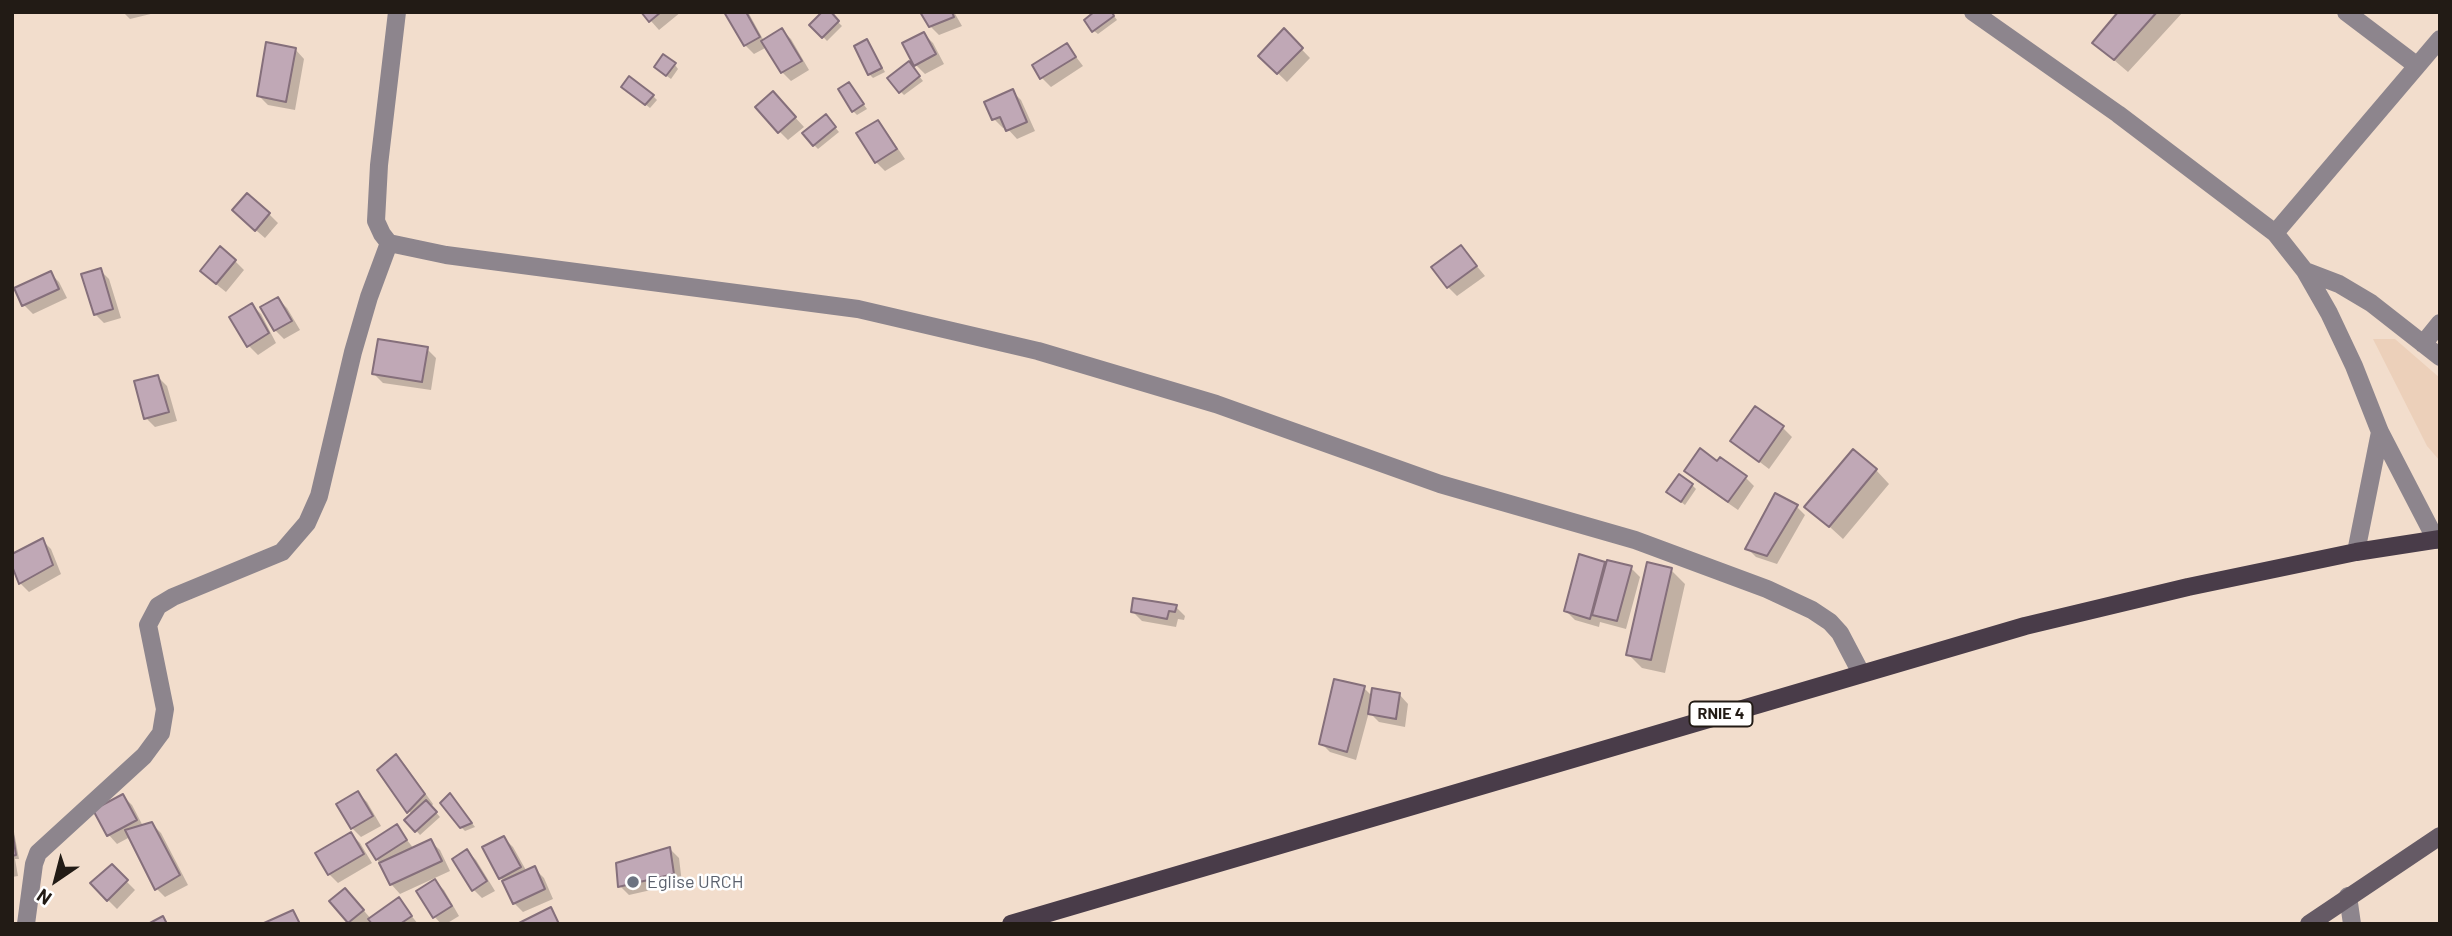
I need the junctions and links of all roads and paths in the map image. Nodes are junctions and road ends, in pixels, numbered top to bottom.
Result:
1 (397, 12) edge
2 (1973, 12) edge
3 (2346, 12) edge
4 (1994, 18) edge
5 (2440, 39) edge
6 (2416, 65) junction
7 (2275, 233) junction
8 (389, 243) junction
9 (2305, 271) junction
10 (2440, 323) edge
11 (2423, 344) junction
12 (2440, 357) edge
13 (2380, 432) junction
14 (2438, 540) edge
15 (2356, 552) junction
16 (1861, 673) junction
17 (2440, 836) edge
18 (2348, 896) junction
19 (26, 924) edge
20 (1011, 924) edge
21 (2309, 924) edge
22 (2352, 924) edge

1 - 8 street
2 - 4 street
3 - 6 street
4 - 7 street
5 - 6 street
6 - 7 street
7 - 9 street
8 - 16 street
8 - 19 street
9 - 11 street
9 - 13 street
10 - 11 street
11 - 12 street
13 - 14 street
13 - 15 street
14 - 15 main road, RNIE 4
15 - 16 main road, RNIE 4
16 - 20 main road, RNIE 4
17 - 18 main road
18 - 21 main road
18 - 22 street

